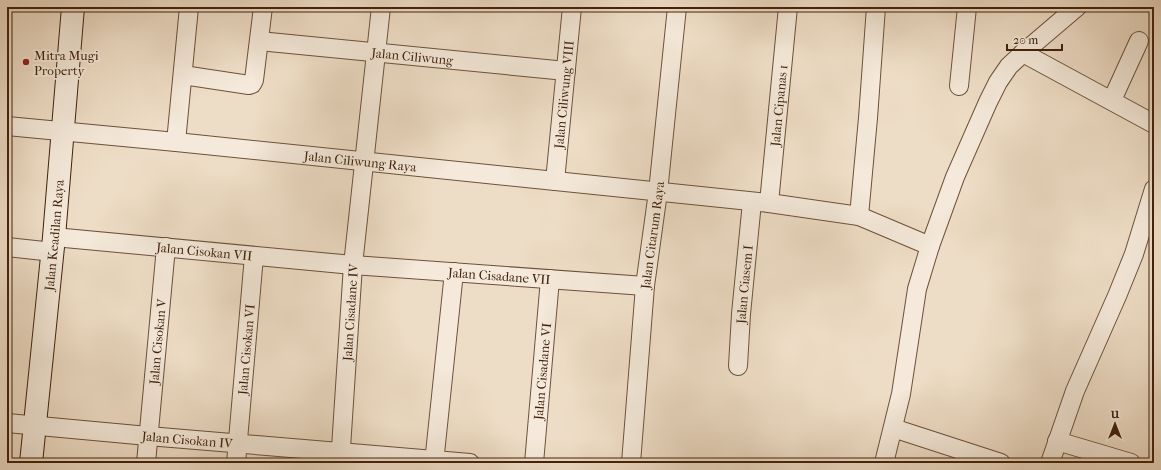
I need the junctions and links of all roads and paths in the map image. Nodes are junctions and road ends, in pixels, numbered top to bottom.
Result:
1 (73, 7) edge
2 (189, 7) edge
3 (263, 7) edge
4 (381, 7) edge
5 (572, 7) edge
6 (677, 7) edge
7 (788, 7) edge
8 (876, 7) edge
9 (967, 7) edge
10 (1077, 7) edge
11 (259, 41) junction
12 (1139, 41) dead end
13 (376, 52) junction
14 (1023, 53) junction
15 (566, 71) junction
16 (183, 75) junction
17 (958, 86) dead end
18 (1112, 100) junction
19 (1154, 124) edge
20 (7, 126) edge
21 (63, 131) junction
22 (176, 142) junction
23 (364, 162) junction
24 (555, 181) junction
25 (1153, 191) edge
26 (658, 192) junction
27 (761, 203) junction
28 (859, 216) junction
29 (53, 244) junction
30 (930, 246) junction
31 (7, 247) edge
32 (166, 248) junction
33 (254, 256) junction
34 (354, 265) junction
35 (454, 272) junction
36 (550, 279) junction
37 (646, 286) junction
38 (738, 366) dead end
39 (7, 423) edge
40 (34, 425) junction
41 (893, 428) junction
42 (148, 436) junction
43 (1057, 441) junction
44 (237, 443) junction
45 (340, 458) edge
46 (434, 462) edge
47 (31, 463) edge
48 (146, 463) edge
49 (236, 463) edge
50 (470, 463) edge
51 (534, 463) edge
52 (631, 463) edge
53 (884, 463) edge
54 (1001, 463) edge
55 (1050, 463) edge
56 (1130, 463) edge

1 - 21 street, Jalan Keadilan Raya
2 - 16 street
3 - 11 street
4 - 13 street, Jalan Cisadane IV
5 - 15 street, Jalan Ciliwung VIII
6 - 26 street, Jalan Citarum Raya
7 - 27 street, Jalan Cipanas 1
8 - 28 street
9 - 17 street
10 - 14 street
11 - 13 street, Jalan Ciliwung
11 - 16 street
12 - 18 street
13 - 15 street, Jalan Ciliwung
13 - 23 street, Jalan Cisadane IV
14 - 18 street
14 - 30 street
15 - 24 street, Jalan Ciliwung VIII
16 - 22 street
18 - 19 street
20 - 21 street, Jalan Ciliwung Raya
21 - 22 street, Jalan Ciliwung Raya
21 - 29 street, Jalan Keadilan Raya
22 - 23 street, Jalan Ciliwung Raya
23 - 24 street, Jalan Ciliwung Raya
23 - 34 street, Jalan Cisadane IV
24 - 26 street, Jalan Ciliwung Raya
25 - 43 street
26 - 27 street, Jalan Ciliwung Raya
26 - 37 street, Jalan Citarum Raya
27 - 28 street, Jalan Ciliwung Raya
27 - 38 street, Jalan Ciasem I
28 - 30 street, Jalan Ciliwung Raya
29 - 31 street, Jalan Cisokan VII
29 - 32 street, Jalan Cisokan VII
29 - 40 street, Jalan Keadilan Raya
30 - 41 street
32 - 33 street, Jalan Cisokan VII
32 - 42 street, Jalan Cisokan V
33 - 34 street, Jalan Cisokan VII
33 - 44 street, Jalan Cisokan VI
34 - 35 street, Jalan Cisadane VII
34 - 45 street, Jalan Cisadane IV
35 - 36 street, Jalan Cisadane VII
35 - 46 street
36 - 37 street, Jalan Cisadane VII
36 - 51 street, Jalan Cisadane VI
37 - 52 street, Jalan Citarum Raya
39 - 40 street, Jalan Cisokan IV
40 - 42 street, Jalan Cisokan IV
40 - 47 street, Jalan Keadilan Raya
41 - 53 street
41 - 54 street
42 - 44 street, Jalan Cisokan IV
42 - 48 street, Jalan Cisokan V
43 - 55 street
43 - 56 street
44 - 45 street, Jalan Cisokan IV
44 - 49 street, Jalan Cisokan VI
45 - 46 street, Jalan Cisokan IV
46 - 50 street, Jalan Cisokan IV

